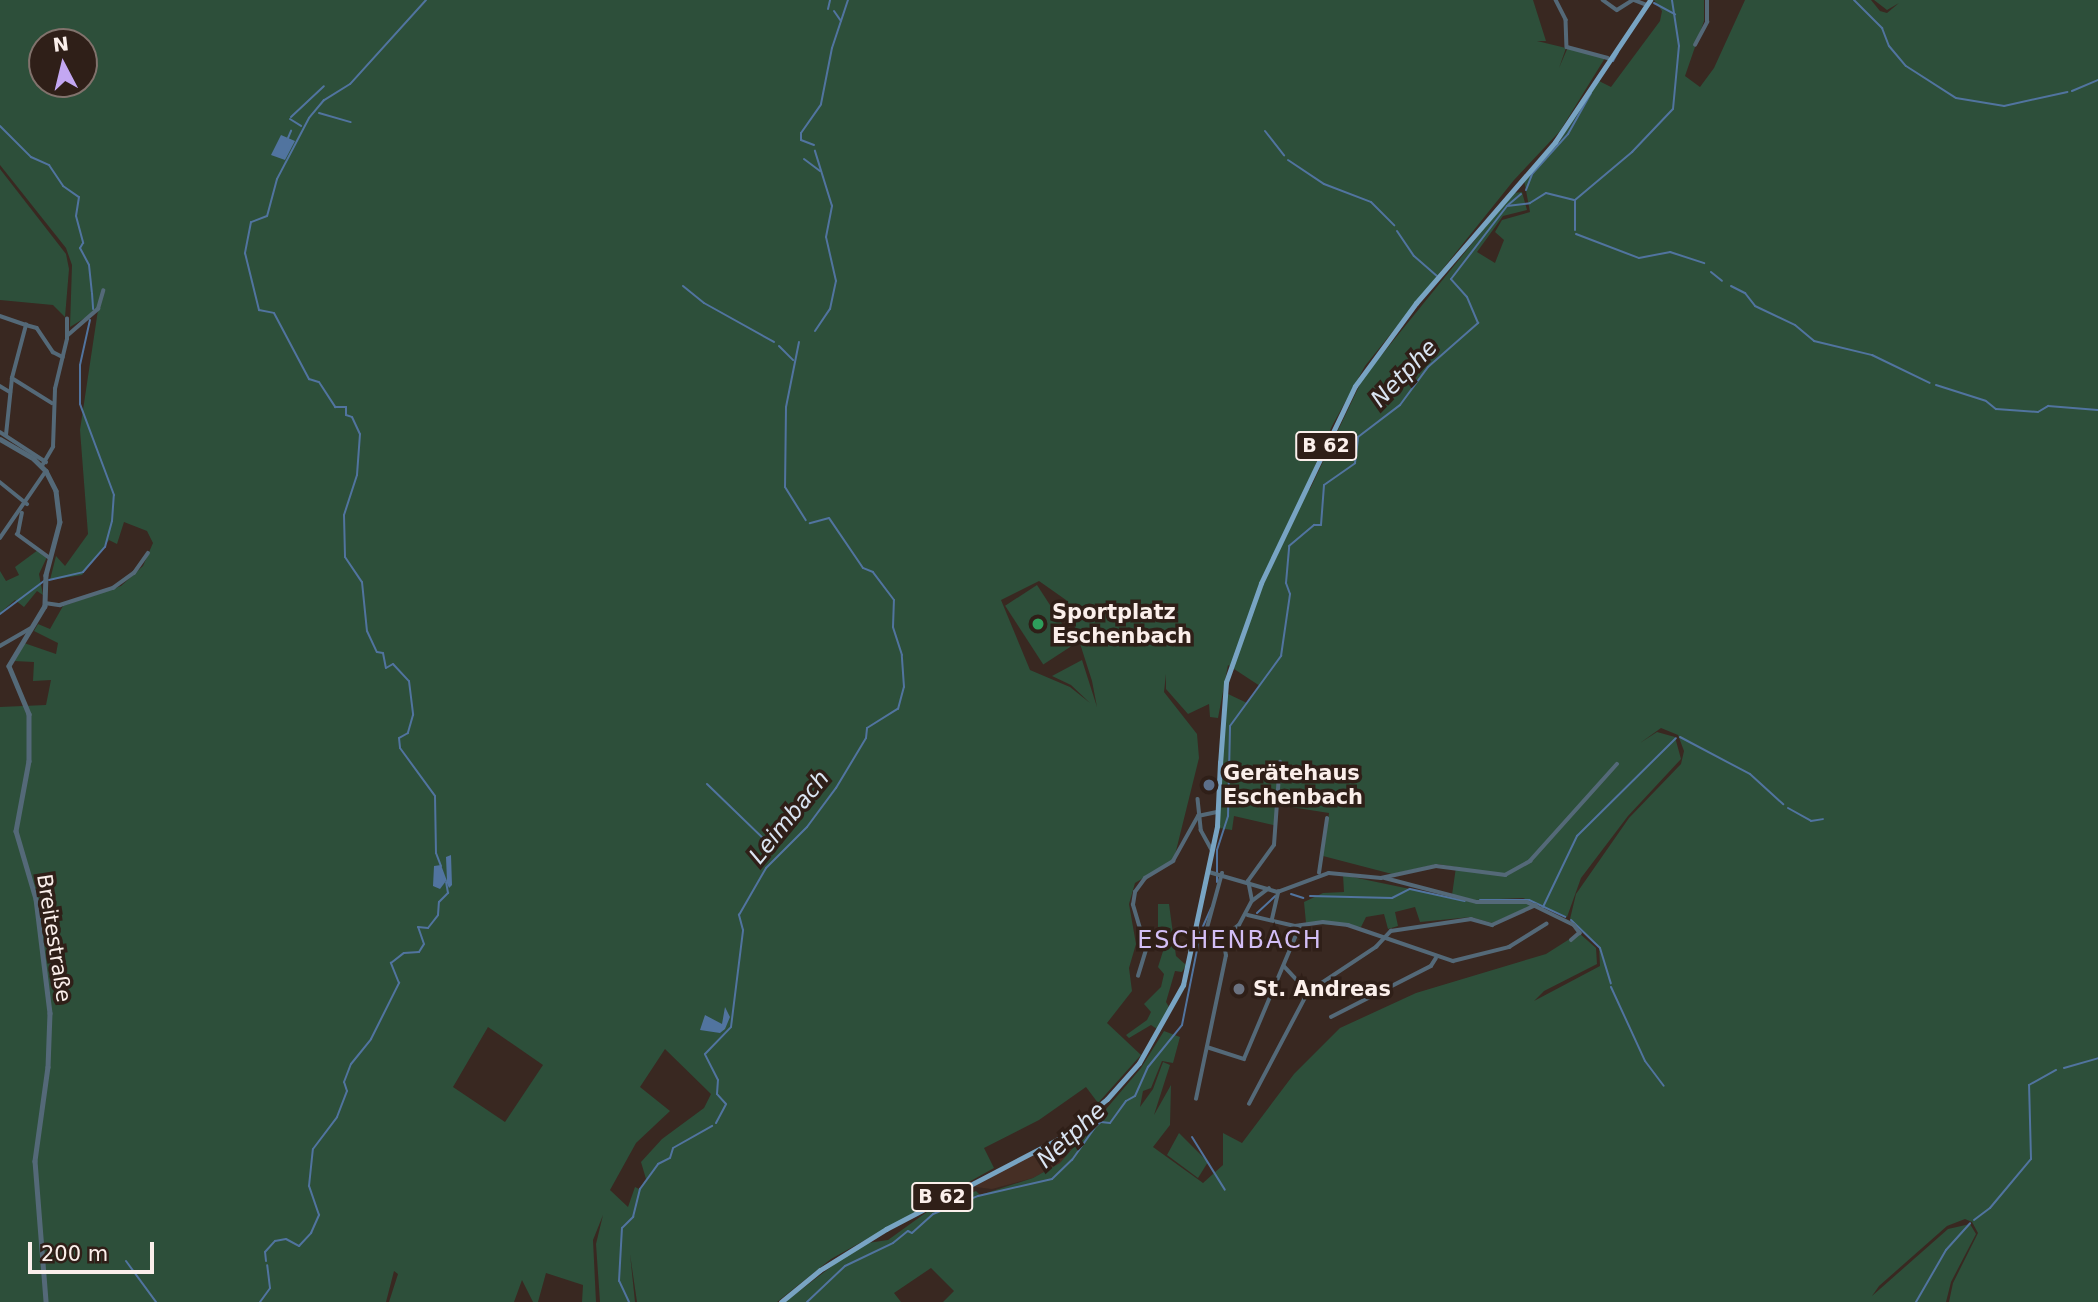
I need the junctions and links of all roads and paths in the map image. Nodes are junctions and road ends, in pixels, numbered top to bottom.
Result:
1 (1556, 0) edge
2 (1603, 0) edge
3 (1633, 0) edge
4 (1707, 0) edge
5 (1648, 3) edge
6 (1695, 45) dead end
7 (1608, 58) junction
8 (103, 291) dead end
9 (0, 316) edge
10 (67, 319) dead end
11 (26, 325) junction
12 (67, 335) junction
13 (63, 357) junction
14 (12, 378) junction
15 (0, 386) edge
16 (10, 393) junction
17 (53, 404) junction
18 (0, 432) edge
19 (6, 435) junction
20 (0, 439) edge
21 (44, 464) junction
22 (46, 471) junction
23 (0, 482) edge
24 (27, 504) junction
25 (22, 511) junction
26 (6, 533) junction
27 (17, 534) junction
28 (0, 538) edge
29 (148, 554) dead end
30 (52, 559) junction
31 (45, 603) junction
32 (31, 628) junction
33 (0, 646) edge
34 (1280, 762) dead end
35 (1617, 764) dead end
36 (1198, 799) dead end
37 (1218, 812) junction
38 (1198, 816) junction
39 (1327, 820) dead end
40 (1212, 850) junction
41 (1211, 872) junction
42 (1220, 873) junction
43 (1319, 873) junction
44 (1381, 878) junction
45 (1248, 881) junction
46 (1269, 888) junction
47 (1278, 892) junction
48 (1252, 901) junction
49 (1536, 905) junction
50 (1248, 915) junction
51 (1272, 919) junction
52 (1546, 924) dead end
53 (1300, 926) junction
54 (1223, 937) junction
55 (1194, 939) junction
56 (1204, 939) junction
57 (1384, 939) junction
58 (1572, 940) dead end
59 (1436, 958) junction
60 (1284, 966) junction
61 (1138, 976) dead end
62 (1308, 992) junction
63 (1331, 1017) dead end
64 (1207, 1047) junction
65 (1196, 1099) dead end
66 (1249, 1104) dead end
67 (46, 1302) edge
68 (781, 1302) edge

1 - 7 street
2 - 3 street
3 - 5 street
4 - 6 street
5 - 7 main road, B 62
7 - 37 main road, B 62
8 - 12 street
9 - 11 street
10 - 12 street
11 - 13 street
11 - 14 street
12 - 13 street
13 - 17 street
14 - 16 street
14 - 17 street
15 - 16 street
16 - 19 street
17 - 21 street
18 - 19 street
19 - 21 street
20 - 21 street, Breitestraße
21 - 22 street, Breitestraße
22 - 24 street
22 - 30 street, Breitestraße
23 - 24 street
24 - 25 street
25 - 26 street
25 - 27 street
26 - 27 street
26 - 28 street
27 - 30 street
29 - 31 street
30 - 31 street, Breitestraße
31 - 32 street, Breitestraße
32 - 33 street
32 - 67 street, Breitestraße
34 - 45 street
35 - 44 street
36 - 38 street
37 - 38 street
37 - 40 main road, B 62
38 - 40 street
38 - 61 street
39 - 43 street
40 - 41 main road, B 62
41 - 42 street
41 - 55 main road, B 62
42 - 45 street
42 - 56 street
43 - 44 street
43 - 47 street
44 - 49 street
45 - 46 street
45 - 48 street
46 - 47 street
46 - 48 street
47 - 51 street
48 - 50 street
49 - 57 street
49 - 58 street
50 - 51 street
50 - 54 street
51 - 53 street
52 - 59 street
53 - 57 street
53 - 60 street
54 - 56 street
54 - 64 street
55 - 56 street
55 - 68 main road, B 62
57 - 59 street
57 - 62 street
59 - 63 street
60 - 62 street
60 - 64 street
62 - 66 street
64 - 65 street

